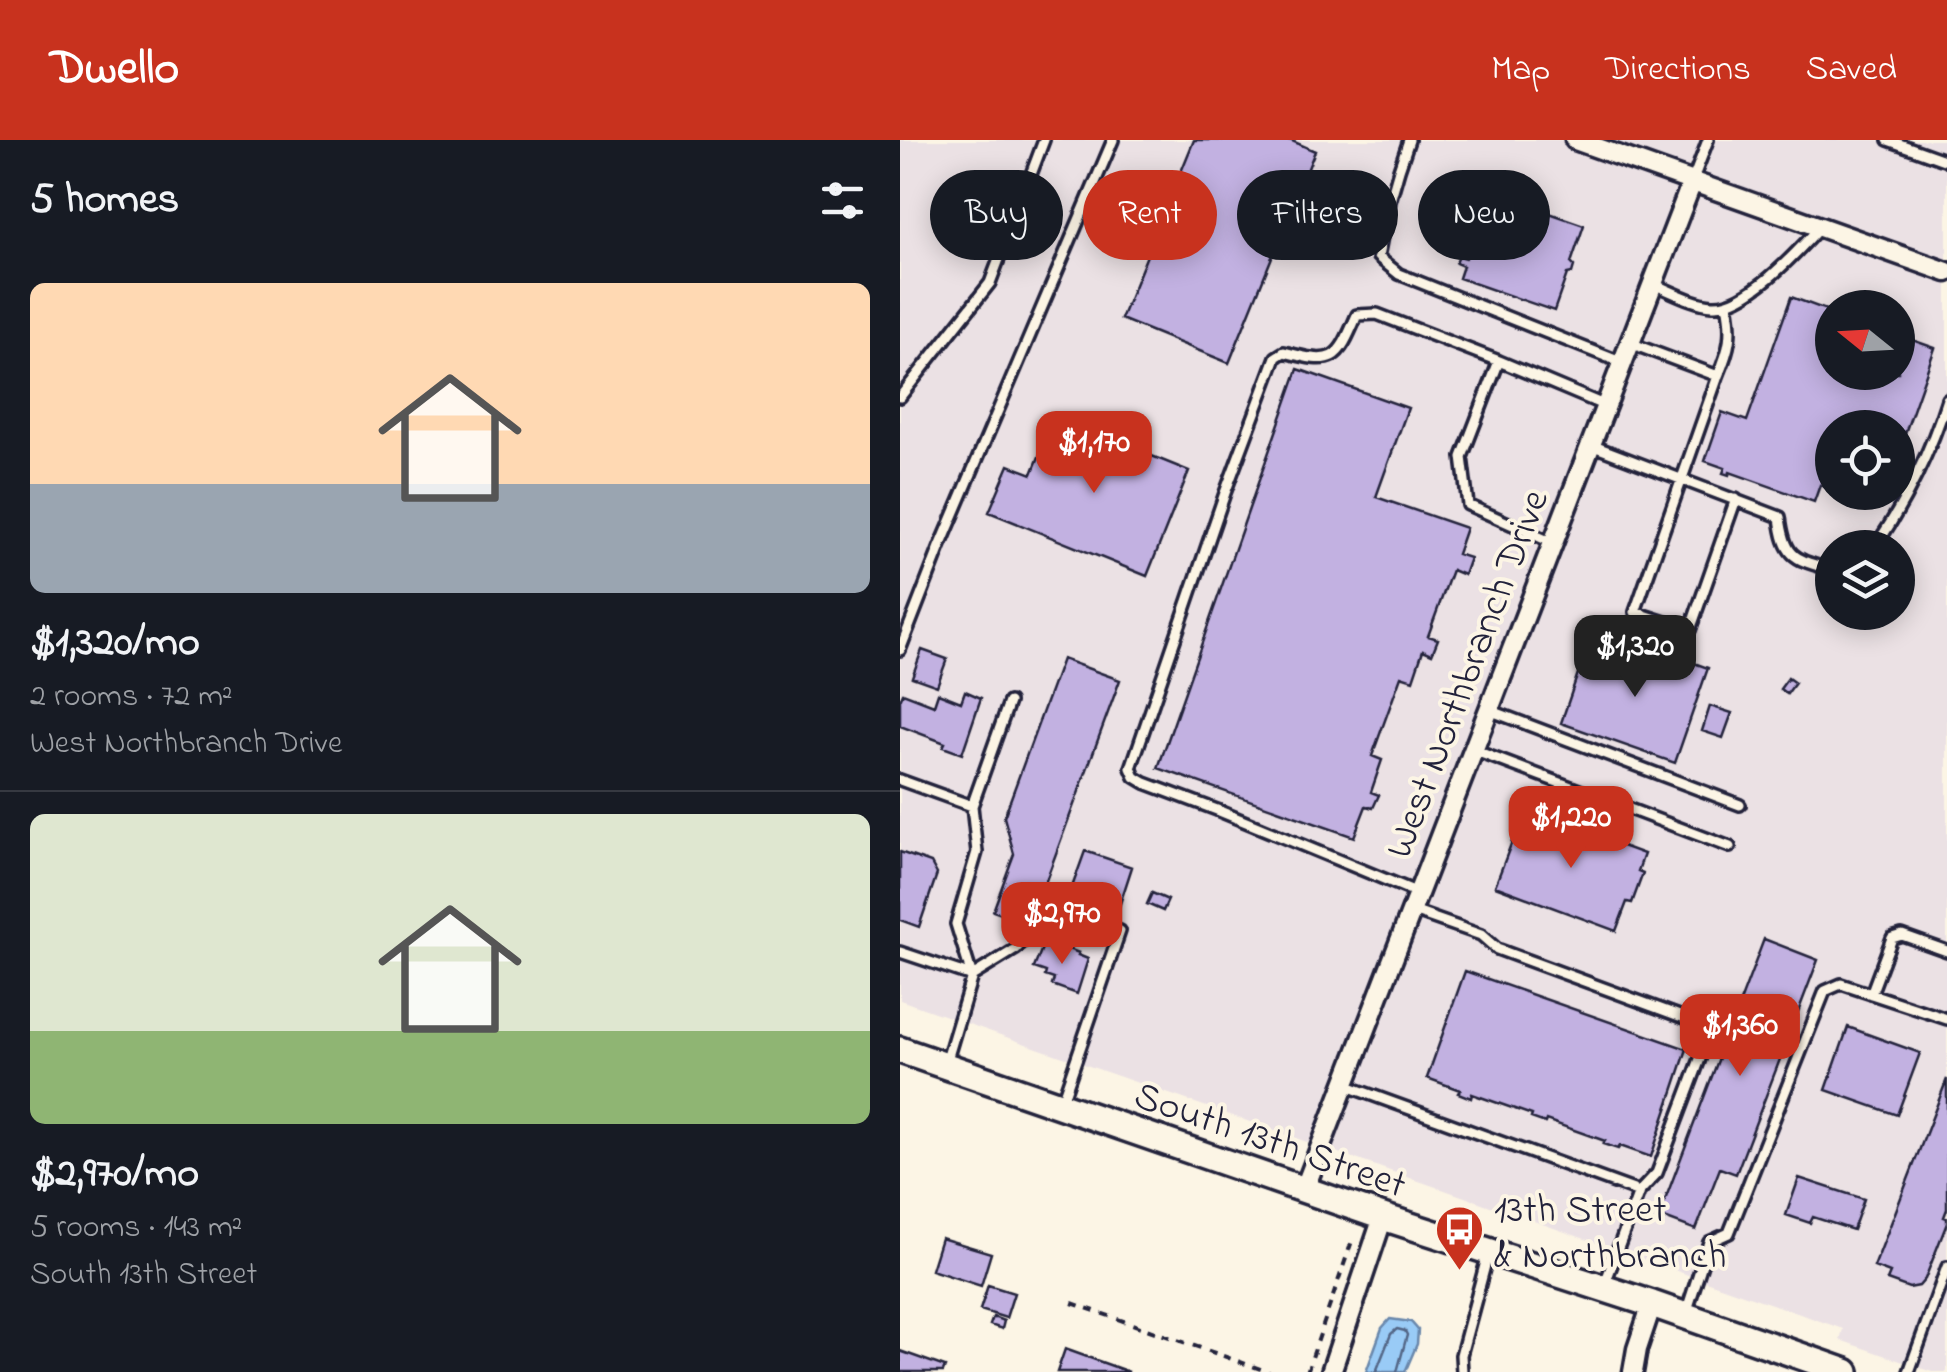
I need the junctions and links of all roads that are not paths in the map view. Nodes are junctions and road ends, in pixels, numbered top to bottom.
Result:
1 (1044, 140) edge
2 (1113, 140) edge
3 (1409, 140) edge
4 (1575, 140) edge
5 (1708, 140) edge
6 (1888, 140) edge
7 (1947, 161) edge
8 (1692, 182) junction
9 (1820, 227) junction
10 (1947, 272) edge
11 (1653, 284) junction
12 (1727, 304) junction
13 (1630, 343) junction
14 (1499, 361) junction
15 (1623, 363) junction
16 (1718, 376) junction
17 (900, 398) edge
18 (1947, 399) edge
19 (1606, 406) junction
20 (1591, 445) junction
21 (1682, 479) junction
22 (1736, 499) junction
23 (1885, 530) edge
24 (1553, 543) junction
25 (1815, 564) edge
26 (900, 650) edge
27 (1009, 702) dead end
28 (1489, 710) junction
29 (1473, 750) junction
30 (900, 780) edge
31 (1740, 805) dead end
32 (972, 806) junction
33 (1730, 847) dead end
34 (1415, 902) junction
35 (1947, 951) edge
36 (900, 952) edge
37 (972, 976) junction
38 (1872, 994) junction
39 (1947, 1019) edge
40 (900, 1050) edge
41 (945, 1066) junction
42 (1344, 1085) junction
43 (1060, 1106) junction
44 (1304, 1190) junction
45 (1639, 1192) junction
46 (1383, 1217) junction
47 (1488, 1252) junction
48 (1947, 1267) edge
49 (1603, 1288) junction
50 (1652, 1304) junction
51 (1686, 1316) junction
52 (1331, 1372) edge
53 (1462, 1372) edge
54 (1633, 1372) edge
55 (1846, 1372) edge
56 (1909, 1372) edge

1 - 17 lane
2 - 26 lane
3 - 15 lane
4 - 8 street
5 - 8 lane
6 - 7 lane
8 - 9 street
8 - 11 street, West Northbranch Drive
9 - 10 street
9 - 12 lane
11 - 12 lane
11 - 13 street, West Northbranch Drive
12 - 16 lane
13 - 15 street, West Northbranch Drive
13 - 16 lane
14 - 19 lane
14 - 24 lane
14 - 34 lane
15 - 19 street, West Northbranch Drive
16 - 21 lane
18 - 23 lane
19 - 20 street, West Northbranch Drive
20 - 21 lane
20 - 24 street, West Northbranch Drive
21 - 22 lane
21 - 22 lane
22 - 25 lane
24 - 28 street, West Northbranch Drive
27 - 32 lane
28 - 29 street, West Northbranch Drive
28 - 31 lane
29 - 33 lane
29 - 34 street, West Northbranch Drive
30 - 32 lane
32 - 37 lane
34 - 42 street, West Northbranch Drive
34 - 45 lane
35 - 38 lane
36 - 37 lane
37 - 41 lane
37 - 43 lane
38 - 39 lane
38 - 51 lane
40 - 41 street, South 13th Street
41 - 43 street, South 13th Street
42 - 44 street, West Northbranch Drive
42 - 45 lane
43 - 44 street, South 13th Street
44 - 46 street, South 13th Street
45 - 49 lane
46 - 47 street, South 13th Street
46 - 52 street
47 - 49 street, South 13th Street
47 - 53 lane
48 - 56 lane
49 - 50 street, South 13th Street
50 - 51 street, South 13th Street
50 - 54 street
51 - 55 street, South 13th Street

